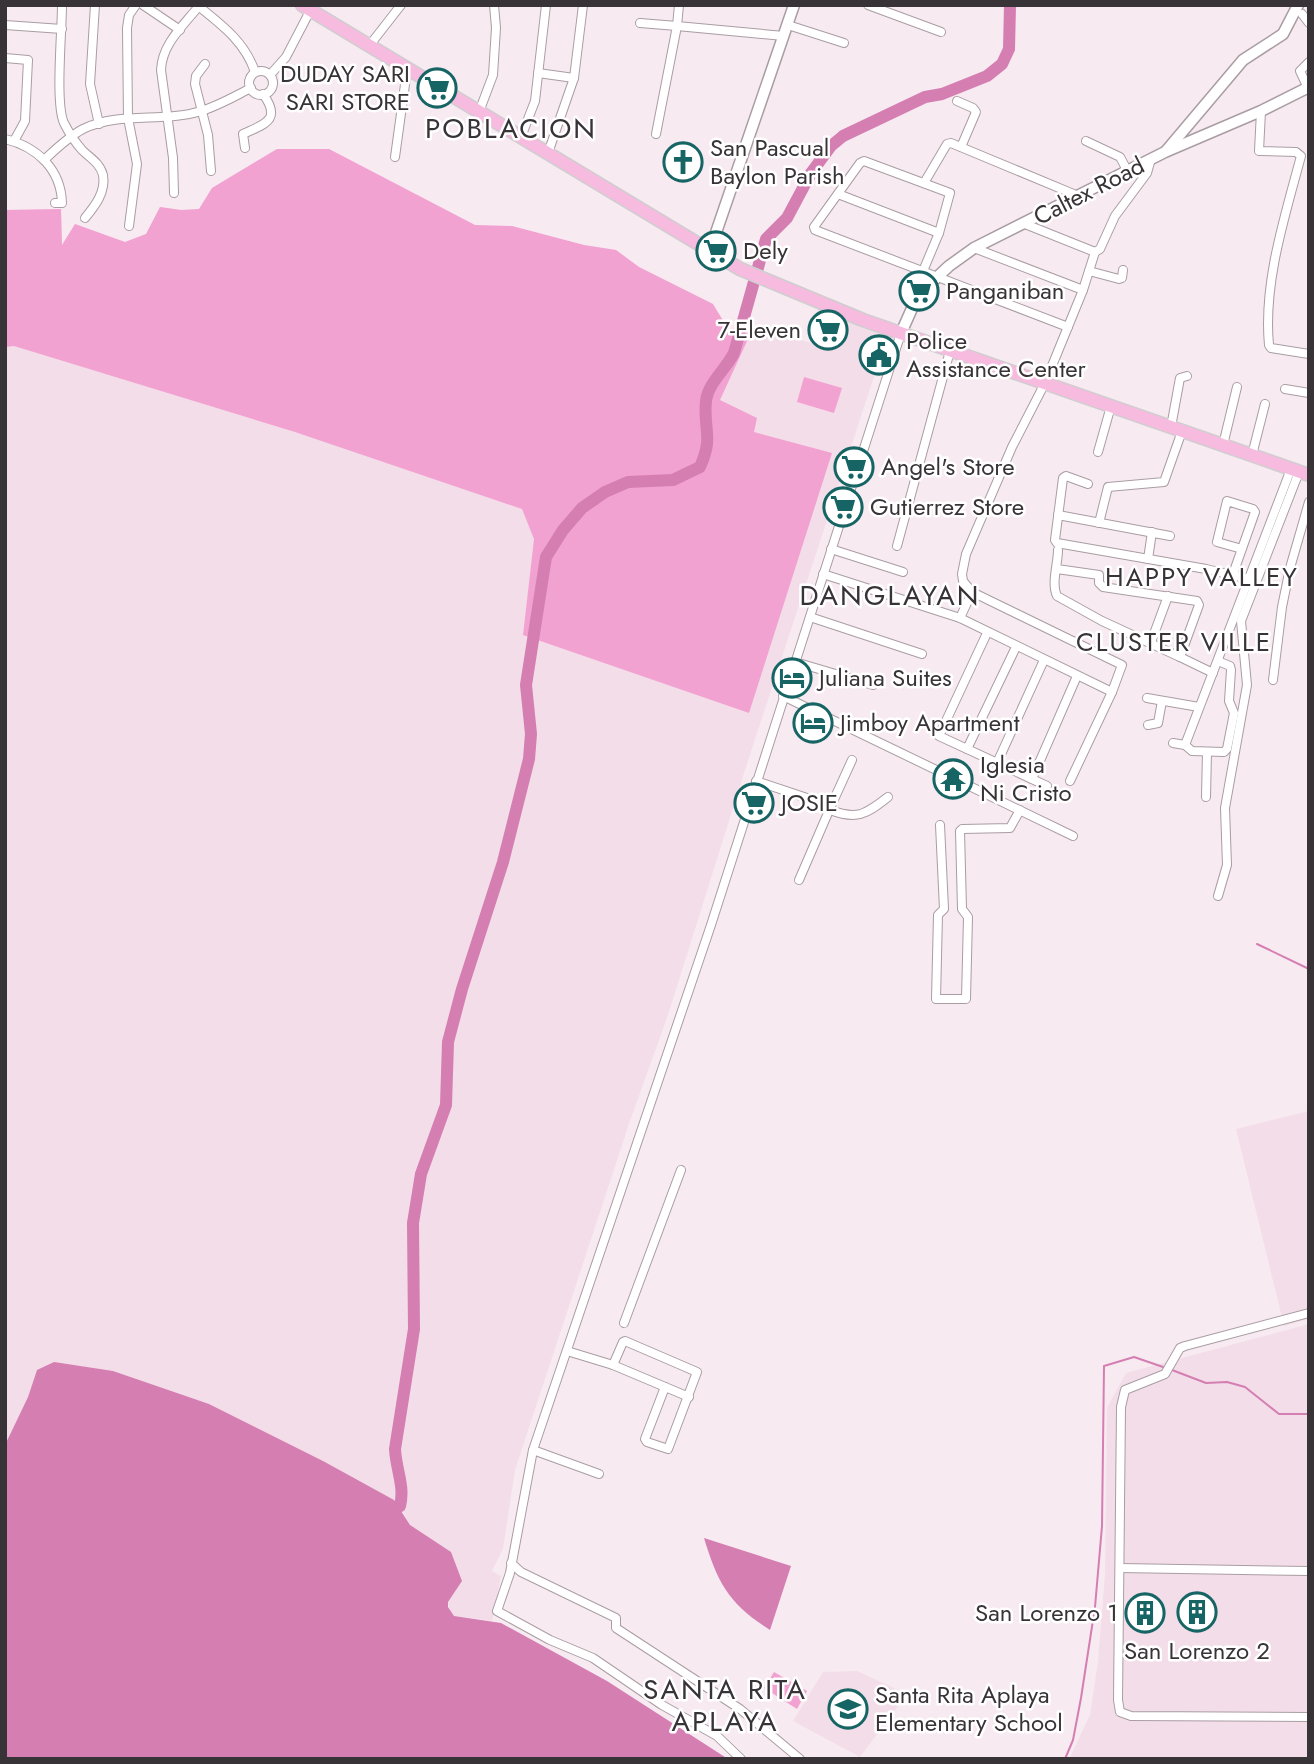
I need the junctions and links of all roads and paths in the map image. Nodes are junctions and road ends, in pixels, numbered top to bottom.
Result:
1 (61, 5) edge
2 (95, 5) edge
3 (136, 5) edge
4 (144, 5) edge
5 (401, 5) edge
6 (494, 5) edge
7 (546, 5) edge
8 (583, 5) edge
9 (679, 5) edge
10 (794, 5) edge
11 (868, 5) edge
12 (198, 6) edge
13 (306, 8) edge
14 (1300, 10) edge
15 (640, 23) dead end
16 (1309, 23) edge
17 (5, 25) edge
18 (788, 25) junction
19 (677, 26) junction
20 (62, 29) junction
21 (180, 30) junction
22 (941, 32) dead end
23 (784, 36) junction
24 (844, 43) dead end
25 (369, 46) junction
26 (5, 58) edge
27 (1309, 62) edge
28 (205, 64) dead end
29 (407, 70) junction
30 (255, 72) junction
31 (538, 73) junction
32 (270, 75) junction
33 (574, 78) junction
34 (251, 88) junction
35 (1308, 88) edge
36 (263, 94) junction
37 (957, 101) dead end
38 (201, 111) junction
39 (1261, 111) junction
40 (479, 112) junction
41 (168, 117) junction
42 (128, 118) junction
43 (99, 124) junction
44 (656, 134) dead end
45 (72, 136) junction
46 (521, 137) junction
47 (10, 140) edge
48 (1086, 141) dead end
49 (961, 147) junction
50 (245, 148) dead end
51 (1165, 152) junction
52 (548, 153) junction
53 (395, 157) dead end
54 (1151, 159) junction
55 (44, 160) junction
56 (1127, 170) junction
57 (211, 172) dead end
58 (924, 183) junction
59 (174, 193) dead end
60 (838, 194) junction
61 (1076, 195) junction
62 (55, 203) dead end
63 (85, 218) dead end
64 (1025, 224) junction
65 (129, 226) dead end
66 (939, 233) junction
67 (974, 248) junction
68 (1095, 252) junction
69 (709, 253) junction
70 (1124, 270) dead end
71 (923, 271) junction
72 (1089, 271) junction
73 (937, 276) junction
74 (1083, 290) junction
75 (1068, 327) junction
76 (901, 333) junction
77 (950, 351) junction
78 (1309, 354) edge
79 (1187, 376) dead end
80 (1045, 383) junction
81 (1237, 387) dead end
82 (1285, 389) dead end
83 (1309, 393) edge
84 (1265, 404) dead end
85 (1111, 406) junction
86 (1176, 429) junction
87 (1223, 445) junction
88 (1098, 452) dead end
89 (1252, 455) junction
90 (1300, 472) edge
91 (1088, 484) dead end
92 (1309, 502) edge
93 (1058, 516) junction
94 (1099, 523) junction
95 (1152, 532) junction
96 (1170, 536) dead end
97 (897, 546) dead end
98 (831, 549) junction
99 (1242, 549) junction
100 (1058, 550) dead end
101 (1148, 559) junction
102 (1058, 569) junction
103 (903, 572) dead end
104 (823, 574) junction
105 (1233, 574) junction
106 (1249, 579) junction
107 (972, 592) junction
108 (1168, 596) junction
109 (810, 617) junction
110 (960, 618) junction
111 (987, 633) junction
112 (1151, 642) junction
113 (1017, 647) junction
114 (922, 654) dead end
115 (1180, 657) junction
116 (1044, 660) junction
117 (1218, 661) junction
118 (795, 662) junction
119 (1213, 673) junction
120 (1077, 676) junction
121 (1273, 680) dead end
122 (873, 685) dead end
123 (1112, 692) junction
124 (783, 696) junction
125 (1147, 698) dead end
126 (1162, 701) junction
127 (1199, 707) junction
128 (1148, 725) dead end
129 (1173, 743) dead end
130 (1185, 745) junction
131 (967, 749) junction
132 (1207, 752) junction
133 (852, 760) dead end
134 (997, 763) junction
135 (1032, 779) junction
136 (756, 781) junction
137 (1070, 782) dead end
138 (1047, 786) dead end
139 (888, 797) dead end
140 (1206, 797) dead end
141 (830, 808) junction
142 (1020, 810) junction
143 (940, 825) dead end
144 (1073, 836) dead end
145 (799, 880) dead end
146 (1219, 895) dead end
147 (944, 909) junction
148 (962, 909) junction
149 (681, 1170) dead end
150 (1309, 1313) edge
151 (624, 1323) dead end
152 (567, 1351) junction
153 (613, 1365) junction
154 (665, 1387) junction
155 (689, 1397) junction
156 (533, 1450) junction
157 (599, 1474) dead end
158 (511, 1563) junction
159 (1120, 1568) junction
160 (1309, 1571) edge
161 (1309, 1717) edge
162 (741, 1759) edge
163 (800, 1759) edge

1 - 20 street
2 - 43 street
3 - 42 street
4 - 21 street
5 - 25 street
6 - 40 street
7 - 31 street
8 - 33 street
9 - 19 street
10 - 18 street
11 - 22 street
12 - 21 street
12 - 30 street
13 - 25 main road
13 - 32 street
14 - 16 street
14 - 51 street
15 - 19 street
17 - 20 street
18 - 23 street
18 - 24 street
19 - 23 street
19 - 44 street
20 - 45 street
21 - 41 street
23 - 69 street
25 - 29 main road
26 - 47 street
27 - 35 street
28 - 38 street
29 - 40 main road
29 - 53 street
30 - 32 street
30 - 34 street
31 - 33 street
31 - 46 street
32 - 36 street
33 - 52 street
34 - 36 street
34 - 38 street
35 - 39 street, Caltex Road
36 - 50 street
37 - 49 street
38 - 41 street
38 - 57 street
39 - 51 street, Caltex Road
39 - 78 street
40 - 46 main road
41 - 42 street
41 - 59 street
42 - 43 street
42 - 65 street
43 - 45 street
45 - 55 street
45 - 63 street
46 - 52 main road
47 - 55 street
48 - 56 street
49 - 58 street
49 - 61 street
51 - 54 street, Caltex Road
52 - 69 main road
54 - 56 street, Caltex Road
54 - 68 street
55 - 62 street
56 - 61 street, Caltex Road
58 - 60 street
58 - 66 street
60 - 66 street
60 - 71 street
61 - 64 street, Caltex Road
64 - 67 street, Caltex Road
64 - 68 street
66 - 71 street
67 - 73 street, Caltex Road
67 - 74 street
68 - 72 street
69 - 76 main road
70 - 72 street
71 - 73 street
72 - 74 street
73 - 75 street
73 - 76 street, Caltex Road
74 - 75 street
75 - 80 street
76 - 77 main road
76 - 98 street
77 - 80 main road
77 - 97 street
79 - 86 street
80 - 85 main road
80 - 107 street
81 - 87 street
82 - 83 street
84 - 89 street
85 - 86 main road
85 - 88 street
86 - 87 main road
86 - 94 street
87 - 89 main road
89 - 90 main road
90 - 106 street
90 - 146 street
91 - 93 street
92 - 121 street
93 - 94 street
93 - 101 street
94 - 95 street
95 - 96 street
95 - 101 street
98 - 103 street
98 - 104 street
99 - 99 street
99 - 105 street
100 - 102 street
101 - 105 street
102 - 108 street
102 - 112 street
104 - 109 street
104 - 110 street
105 - 106 street
106 - 117 street
107 - 110 street
107 - 123 street
108 - 112 street
108 - 115 street
109 - 114 street
109 - 118 street
110 - 111 street
111 - 113 street
111 - 131 street
112 - 115 street
113 - 116 street
113 - 131 street
115 - 119 street
116 - 120 street
116 - 134 street
117 - 119 street
117 - 132 street
118 - 122 street
118 - 124 street
119 - 127 street
120 - 123 street
120 - 135 street
123 - 137 street
124 - 136 street
124 - 142 street
125 - 126 street
126 - 127 street
126 - 128 street
127 - 130 street
129 - 130 street
130 - 132 street
131 - 134 street
132 - 140 street
133 - 141 street
134 - 135 street
135 - 138 street
136 - 141 street
136 - 152 street
139 - 141 street
141 - 145 street
142 - 144 street
142 - 148 street
143 - 147 street
147 - 148 street
147 - 148 street
149 - 151 street
150 - 159 street
152 - 153 street
152 - 156 street
153 - 154 street
153 - 155 street
154 - 155 street
154 - 155 street
156 - 157 street
156 - 158 street
158 - 162 street
158 - 163 street
159 - 160 street
159 - 161 street

